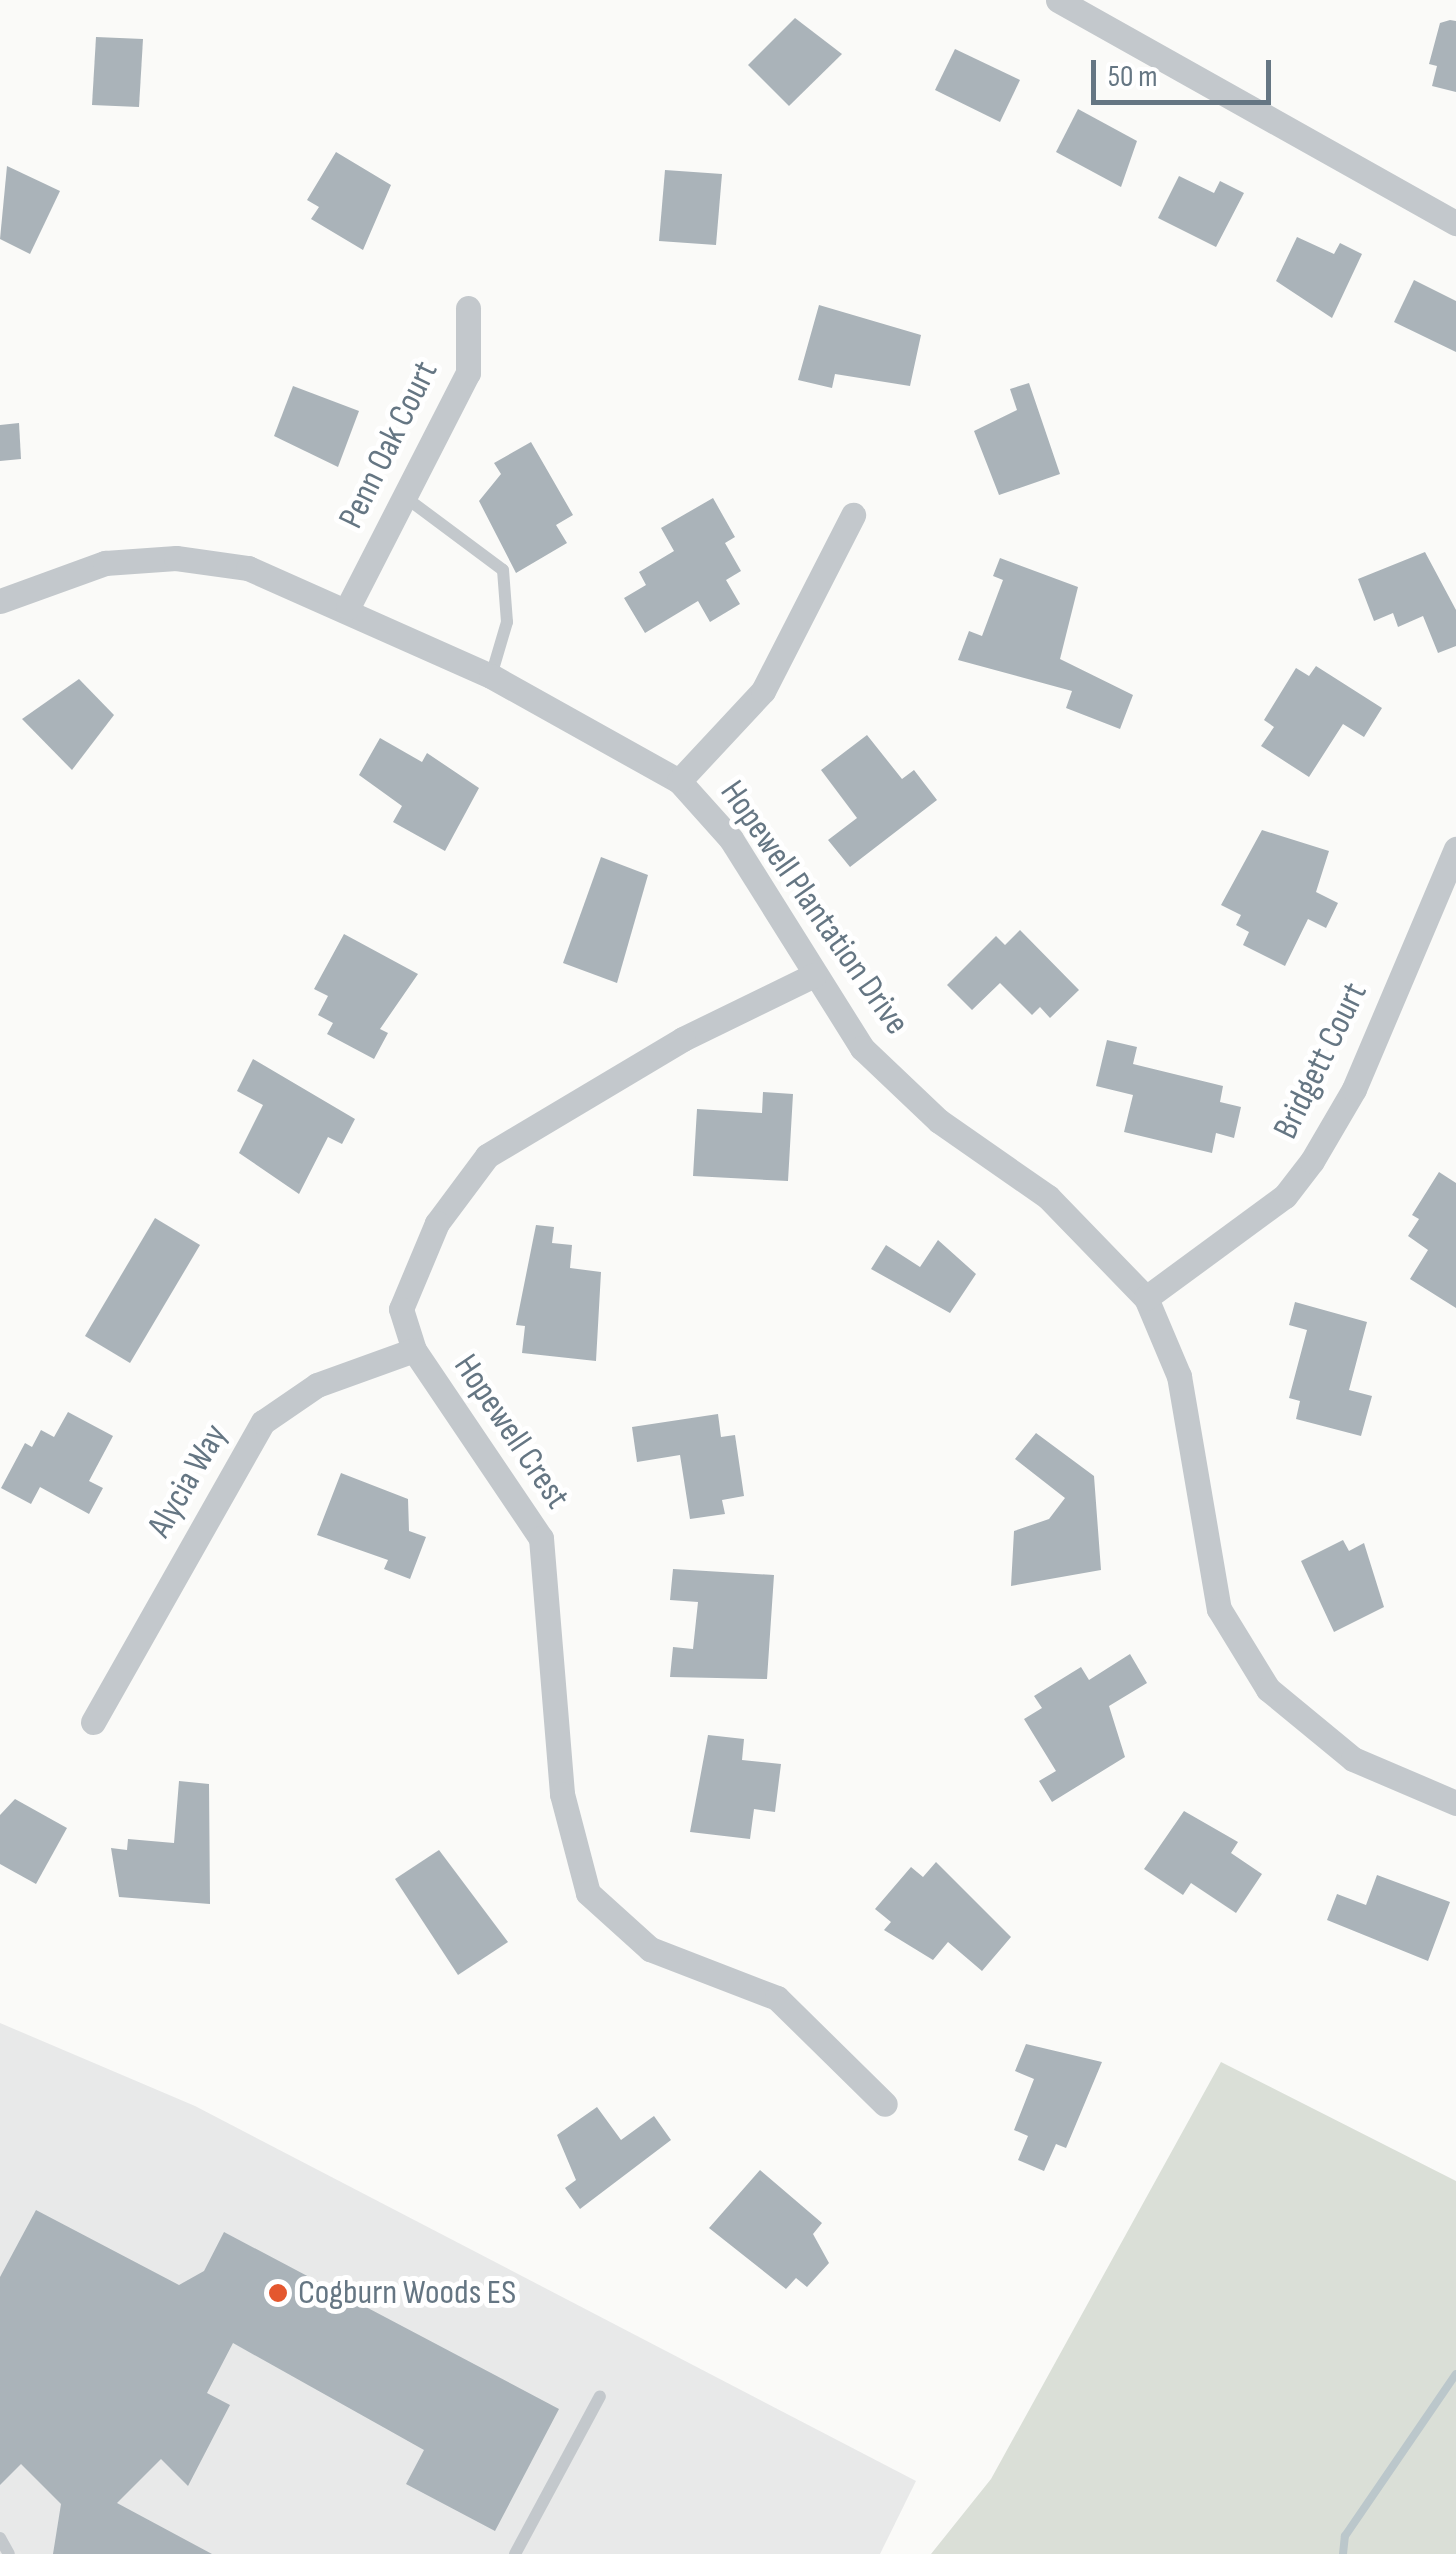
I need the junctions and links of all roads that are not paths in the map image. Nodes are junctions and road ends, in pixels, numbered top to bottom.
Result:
1 (1058, 0) edge
2 (1456, 223) edge
3 (468, 308) dead end
4 (405, 497) junction
5 (853, 516) dead end
6 (0, 600) edge
7 (348, 607) junction
8 (491, 676) junction
9 (680, 781) junction
10 (1456, 848) edge
11 (814, 975) junction
12 (1146, 1298) junction
13 (414, 1350) junction
14 (93, 1722) dead end
15 (1456, 1803) edge
16 (885, 2104) dead end
17 (600, 2396) dead end
18 (0, 2538) edge
19 (9, 2554) edge
20 (514, 2554) edge

1 - 2 street
3 - 4 street, Penn Oak Court
4 - 7 street, Penn Oak Court
4 - 8 lane
5 - 9 street
6 - 7 street, Hopewell Plantation Drive
7 - 8 street, Hopewell Plantation Drive
8 - 9 street, Hopewell Plantation Drive
9 - 11 street, Hopewell Plantation Drive
10 - 12 street, Bridgett Court
11 - 12 street, Hopewell Plantation Drive
11 - 13 street, Hopewell Crest
12 - 15 street, Hopewell Plantation Drive
13 - 14 street, Alycia Way
13 - 16 street, Hopewell Crest
17 - 20 lane
18 - 19 lane

